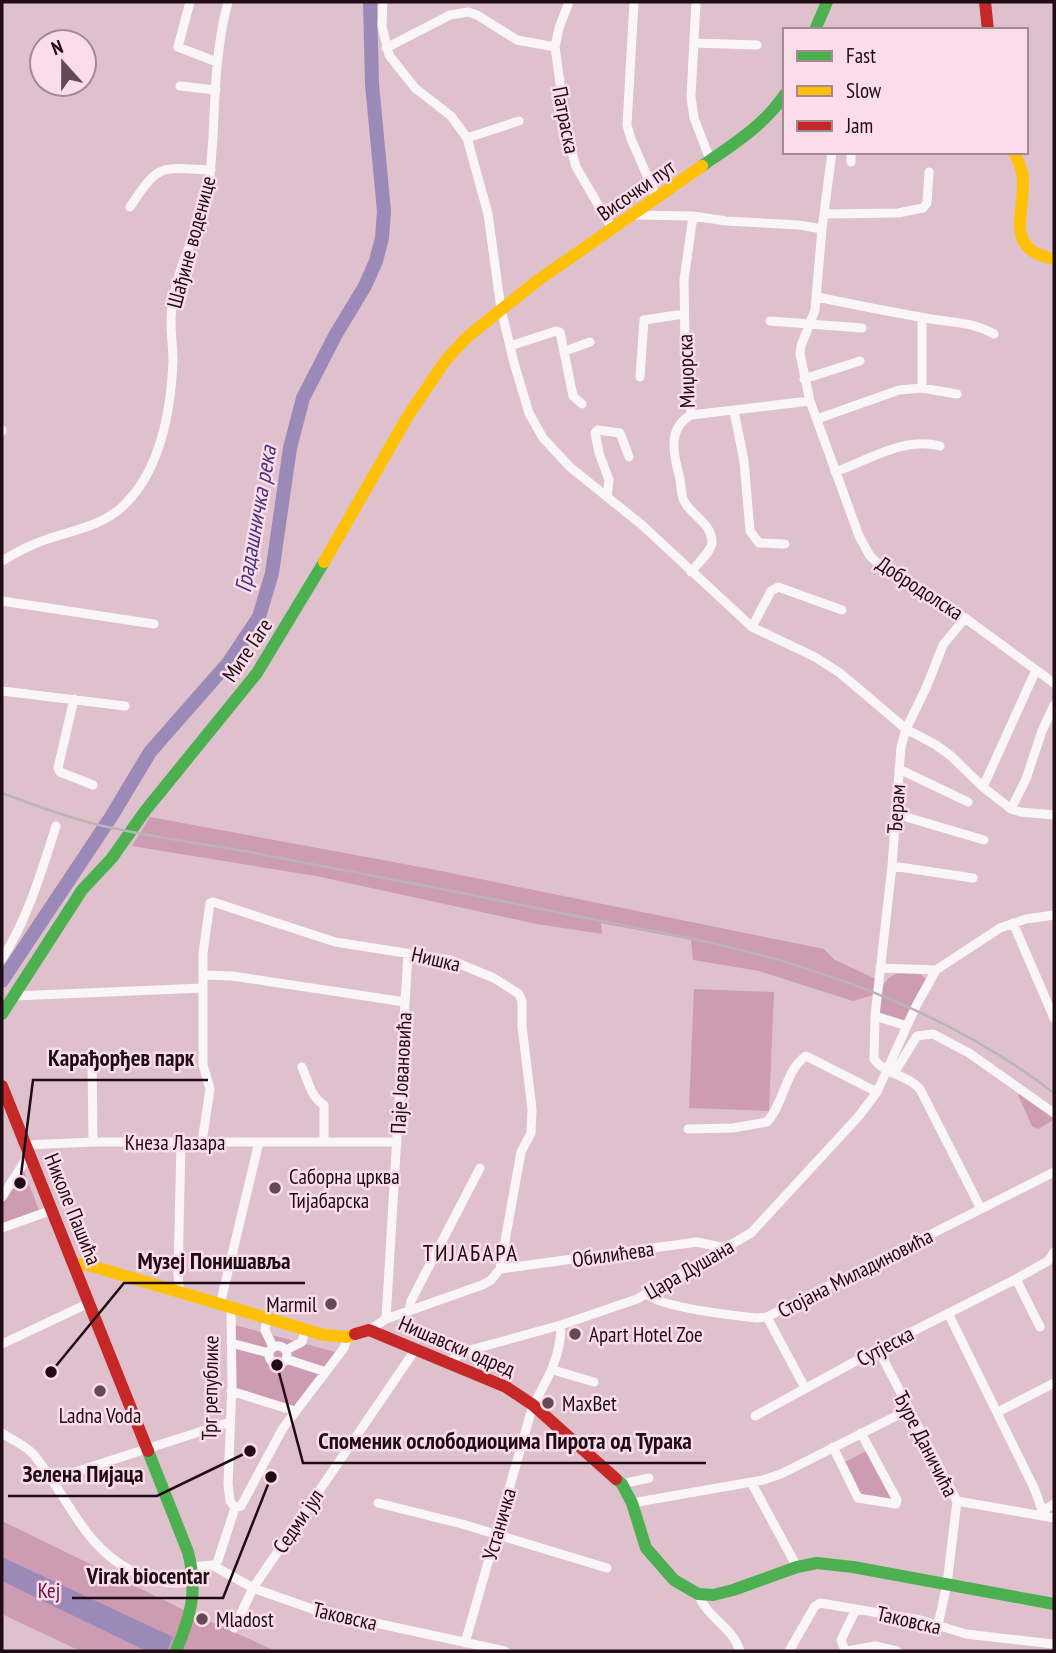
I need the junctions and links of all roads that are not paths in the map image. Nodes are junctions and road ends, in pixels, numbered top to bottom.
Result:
1 (190, 2) edge
2 (228, 2) edge
3 (383, 2) edge
4 (569, 2) edge
5 (634, 2) edge
6 (696, 2) edge
7 (827, 2) edge
8 (985, 2) edge
9 (816, 28) edge
10 (988, 28) edge
11 (694, 43) junction
12 (757, 45) dead end
13 (386, 47) junction
14 (555, 47) junction
15 (217, 62) junction
16 (180, 86) dead end
17 (216, 90) junction
18 (780, 110) edge
19 (519, 121) dead end
20 (467, 138) junction
21 (832, 154) edge
22 (1015, 154) edge
23 (711, 162) junction
24 (211, 170) junction
25 (929, 172) dead end
26 (657, 198) junction
27 (130, 207) dead end
28 (824, 214) junction
29 (633, 215) junction
30 (693, 216) junction
31 (822, 229) junction
32 (613, 230) junction
33 (1054, 259) edge
34 (817, 297) junction
35 (501, 309) junction
36 (684, 314) junction
37 (922, 318) junction
38 (770, 321) dead end
39 (809, 325) junction
40 (862, 328) dead end
41 (994, 334) dead end
42 (590, 342) dead end
43 (510, 346) junction
44 (565, 351) junction
45 (860, 361) dead end
46 (640, 376) dead end
47 (804, 379) junction
48 (922, 388) junction
49 (957, 394) dead end
50 (810, 401) junction
51 (582, 404) dead end
52 (734, 411) junction
53 (691, 415) junction
54 (817, 419) junction
55 (940, 446) dead end
56 (629, 457) dead end
57 (835, 472) junction
58 (607, 496) junction
59 (785, 544) dead end
60 (2, 561) edge
61 (691, 572) junction
62 (2, 601) edge
63 (842, 610) dead end
64 (965, 618) junction
65 (154, 624) dead end
66 (752, 627) junction
67 (1036, 670) junction
68 (1054, 683) edge
69 (2, 691) edge
70 (74, 699) junction
71 (1054, 705) edge
72 (125, 706) dead end
73 (906, 729) junction
74 (899, 769) junction
75 (93, 785) dead end
76 (983, 787) junction
77 (968, 802) dead end
78 (1011, 809) junction
79 (896, 814) junction
80 (1054, 815) edge
81 (56, 826) dead end
82 (984, 841) dead end
83 (892, 866) junction
84 (973, 878) dead end
85 (1054, 915) edge
86 (1013, 923) junction
87 (408, 953) junction
88 (2, 959) edge
89 (880, 968) junction
90 (936, 970) junction
91 (202, 975) junction
92 (203, 988) junction
93 (405, 1002) junction
94 (7, 1005) edge
95 (875, 1016) junction
96 (1054, 1018) edge
97 (908, 1026) junction
98 (92, 1059) dead end
99 (302, 1067) dead end
100 (891, 1072) junction
101 (2, 1086) edge
102 (877, 1092) junction
103 (1054, 1112) edge
104 (688, 1129) dead end
105 (93, 1142) junction
106 (181, 1142) junction
107 (202, 1142) junction
108 (259, 1142) junction
109 (324, 1142) junction
110 (397, 1142) junction
111 (28, 1149) junction
112 (480, 1168) dead end
113 (1054, 1172) edge
114 (2, 1197) edge
115 (981, 1209) junction
116 (52, 1210) junction
117 (2, 1228) edge
118 (725, 1248) junction
119 (1054, 1252) edge
120 (74, 1265) junction
121 (500, 1269) junction
122 (1016, 1279) junction
123 (180, 1293) junction
124 (648, 1294) junction
125 (89, 1303) junction
126 (225, 1307) junction
127 (409, 1311) junction
128 (948, 1313) junction
129 (767, 1317) junction
130 (267, 1318) junction
131 (386, 1319) junction
132 (561, 1325) junction
133 (1040, 1327) dead end
134 (304, 1330) junction
135 (369, 1330) junction
136 (347, 1338) junction
137 (231, 1343) junction
138 (2, 1344) edge
139 (878, 1349) junction
140 (271, 1350) junction
141 (415, 1350) junction
142 (286, 1354) junction
143 (447, 1363) junction
144 (553, 1370) junction
145 (326, 1372) junction
146 (594, 1382) dead end
147 (1054, 1383) edge
148 (805, 1388) junction
149 (231, 1391) junction
150 (533, 1405) junction
151 (910, 1409) junction
152 (295, 1411) junction
153 (998, 1412) junction
154 (755, 1416) dead end
155 (230, 1422) junction
156 (2, 1433) edge
157 (861, 1433) junction
158 (833, 1447) junction
159 (147, 1449) junction
160 (649, 1478) dead end
161 (50, 1480) junction
162 (751, 1482) junction
163 (622, 1484) junction
164 (957, 1501) junction
165 (378, 1503) dead end
166 (632, 1503) junction
167 (1054, 1504) edge
168 (236, 1508) junction
169 (1047, 1514) edge
170 (497, 1535) junction
171 (218, 1560) dead end
172 (192, 1567) junction
173 (797, 1567) junction
174 (607, 1568) dead end
175 (188, 1582) dead end
176 (947, 1584) junction
177 (253, 1588) junction
178 (698, 1594) junction
179 (1054, 1604) edge
180 (856, 1609) junction
181 (938, 1625) junction
182 (234, 1628) dead end
183 (465, 1643) junction
184 (1054, 1644) edge
185 (176, 1651) edge
186 (505, 1651) edge
187 (740, 1651) edge
188 (789, 1651) edge
189 (846, 1651) edge
190 (897, 1651) edge

1 - 15 street
2 - 15 street, Шађине воденице
3 - 13 street
4 - 14 street, Патраска
5 - 26 street
6 - 11 street
7 - 9 main road
8 - 10 main road
11 - 12 street
11 - 23 street
13 - 14 street
13 - 20 street
14 - 32 street, Патраска
15 - 17 street, Шађине воденице
16 - 17 street
17 - 24 street, Шађине воденице
18 - 23 main road, Височки пут
19 - 20 street
20 - 35 street
21 - 28 street, Добродолска
22 - 33 main road
23 - 26 main road, Височки пут
24 - 27 street
24 - 60 street, Шађине воденице
25 - 28 street
26 - 29 main road, Височки пут
28 - 31 street, Добродолска
29 - 30 street
29 - 32 main road, Височки пут
30 - 31 street
30 - 36 street, Миџорска
31 - 34 street, Добродолска
32 - 35 main road, Височки пут
34 - 37 street
34 - 39 street, Добродолска
35 - 43 street
35 - 94 main road, Мите Гаге
36 - 46 street, Миџорска
36 - 53 street, Миџорска
37 - 41 street
37 - 48 street
38 - 39 street
39 - 40 street
39 - 47 street, Добродолска
42 - 44 street
43 - 44 street
43 - 58 street
44 - 51 street
45 - 47 street
47 - 50 street, Добродолска
48 - 49 street
48 - 54 street
50 - 52 street
50 - 54 street, Добродолска
52 - 53 street
52 - 59 street
53 - 61 street, Миџорска
54 - 57 street, Добродолска
55 - 57 street
56 - 58 street
57 - 64 street, Добродолска
58 - 61 street
61 - 66 street
62 - 65 street
63 - 66 street
64 - 67 street, Добродолска
64 - 73 street, Ђерам
66 - 73 street
67 - 68 street, Добродолска
67 - 76 street
69 - 70 street
70 - 72 street
70 - 75 street
71 - 78 street
73 - 74 street, Ђерам
73 - 76 street
74 - 77 street
74 - 79 street, Ђерам
76 - 78 street
78 - 80 street
79 - 82 street
79 - 83 street, Ђерам
81 - 88 street
83 - 84 street
83 - 89 street, Ђерам
85 - 86 street
86 - 90 street
86 - 96 street
87 - 91 street, Нишка
87 - 93 street, Паје Јовановића
87 - 121 street, Нишка
89 - 90 street
89 - 95 street, Ђерам
90 - 97 street
91 - 92 street
91 - 93 street
92 - 94 street
92 - 107 street
93 - 110 street, Паје Јовановића
95 - 97 street
95 - 100 street
97 - 100 street
98 - 105 street
99 - 109 street
100 - 102 street, Цара Душана
100 - 103 street
100 - 115 street
101 - 111 main road, Николе Пашића
102 - 104 street
102 - 118 street, Цара Душана
105 - 106 street, Кнеза Лазара
105 - 111 street, Кнеза Лазара
106 - 107 street, Кнеза Лазара
106 - 123 street
107 - 108 street, Кнеза Лазара
108 - 109 street, Кнеза Лазара
108 - 126 street
109 - 110 street, Кнеза Лазара
110 - 131 street, Паје Јовановића
111 - 114 street
111 - 116 main road, Николе Пашића
112 - 127 street
113 - 115 street, Стојана Миладиновића
115 - 129 street, Стојана Миладиновића
116 - 117 street
116 - 120 main road, Николе Пашића
118 - 121 street, Обилићева
118 - 124 street, Цара Душана
119 - 122 street, Сутјеска
120 - 123 main road, Трг републике
120 - 125 main road, Николе Пашића
121 - 127 street, Обилићева
122 - 128 street, Сутјеска
122 - 133 street
123 - 126 main road, Трг републике
124 - 129 street, Стојана Миладиновића
124 - 132 street, Цара Душана
125 - 138 street
125 - 159 main road, Николе Пашића
126 - 130 main road, Трг републике
126 - 137 street, Трг републике
127 - 131 street, Обилићева
128 - 139 street, Сутјеска
128 - 153 street
129 - 148 street
130 - 134 main road, Трг републике
130 - 140 street
131 - 135 street, Трг републике
132 - 143 street, Цара Душана
132 - 144 street, Устаничка
134 - 136 main road, Трг републике
134 - 142 street
135 - 136 main road, Трг републике
135 - 141 main road, Нишавски одред
136 - 145 street
137 - 140 street
137 - 149 street, Трг републике
139 - 148 street, Сутјеска
139 - 151 street, Ђуре Даничића
140 - 142 street
140 - 142 street
141 - 143 main road, Нишавски одред
141 - 177 street, Седми јул
142 - 145 street
143 - 150 main road, Нишавски одред
144 - 146 street
144 - 150 street, Устаничка
145 - 152 street
147 - 153 street
148 - 154 street, Сутјеска
149 - 152 street
149 - 155 street, Трг републике
150 - 163 main road, Нишавски одред
150 - 170 street, Устаничка
151 - 157 street
151 - 164 street, Ђуре Даничића
152 - 168 street
153 - 169 street
155 - 159 street
155 - 168 street, Трг републике
156 - 161 street
157 - 158 street
157 - 158 street
158 - 162 street
159 - 161 street
159 - 172 main road, Николе Пашића
160 - 163 street
161 - 175 street
162 - 166 street
162 - 173 street
163 - 166 main road, Нишавски одред
164 - 169 street
164 - 176 street, Ђуре Даничића
165 - 170 street
166 - 178 main road, Нишавски одред
167 - 169 street
168 - 171 street
170 - 174 street
170 - 183 street, Устаничка
172 - 177 street, Таковска
172 - 185 main road, Николе Пашића
173 - 176 main road
173 - 178 main road
176 - 179 main road
176 - 181 street
177 - 182 street, Седми јул
177 - 183 street, Таковска
178 - 187 street, Нишавски одред
180 - 181 street, Таковска
180 - 188 street, Таковска
180 - 189 street
181 - 184 street, Таковска
183 - 186 street, Таковска
189 - 190 street

